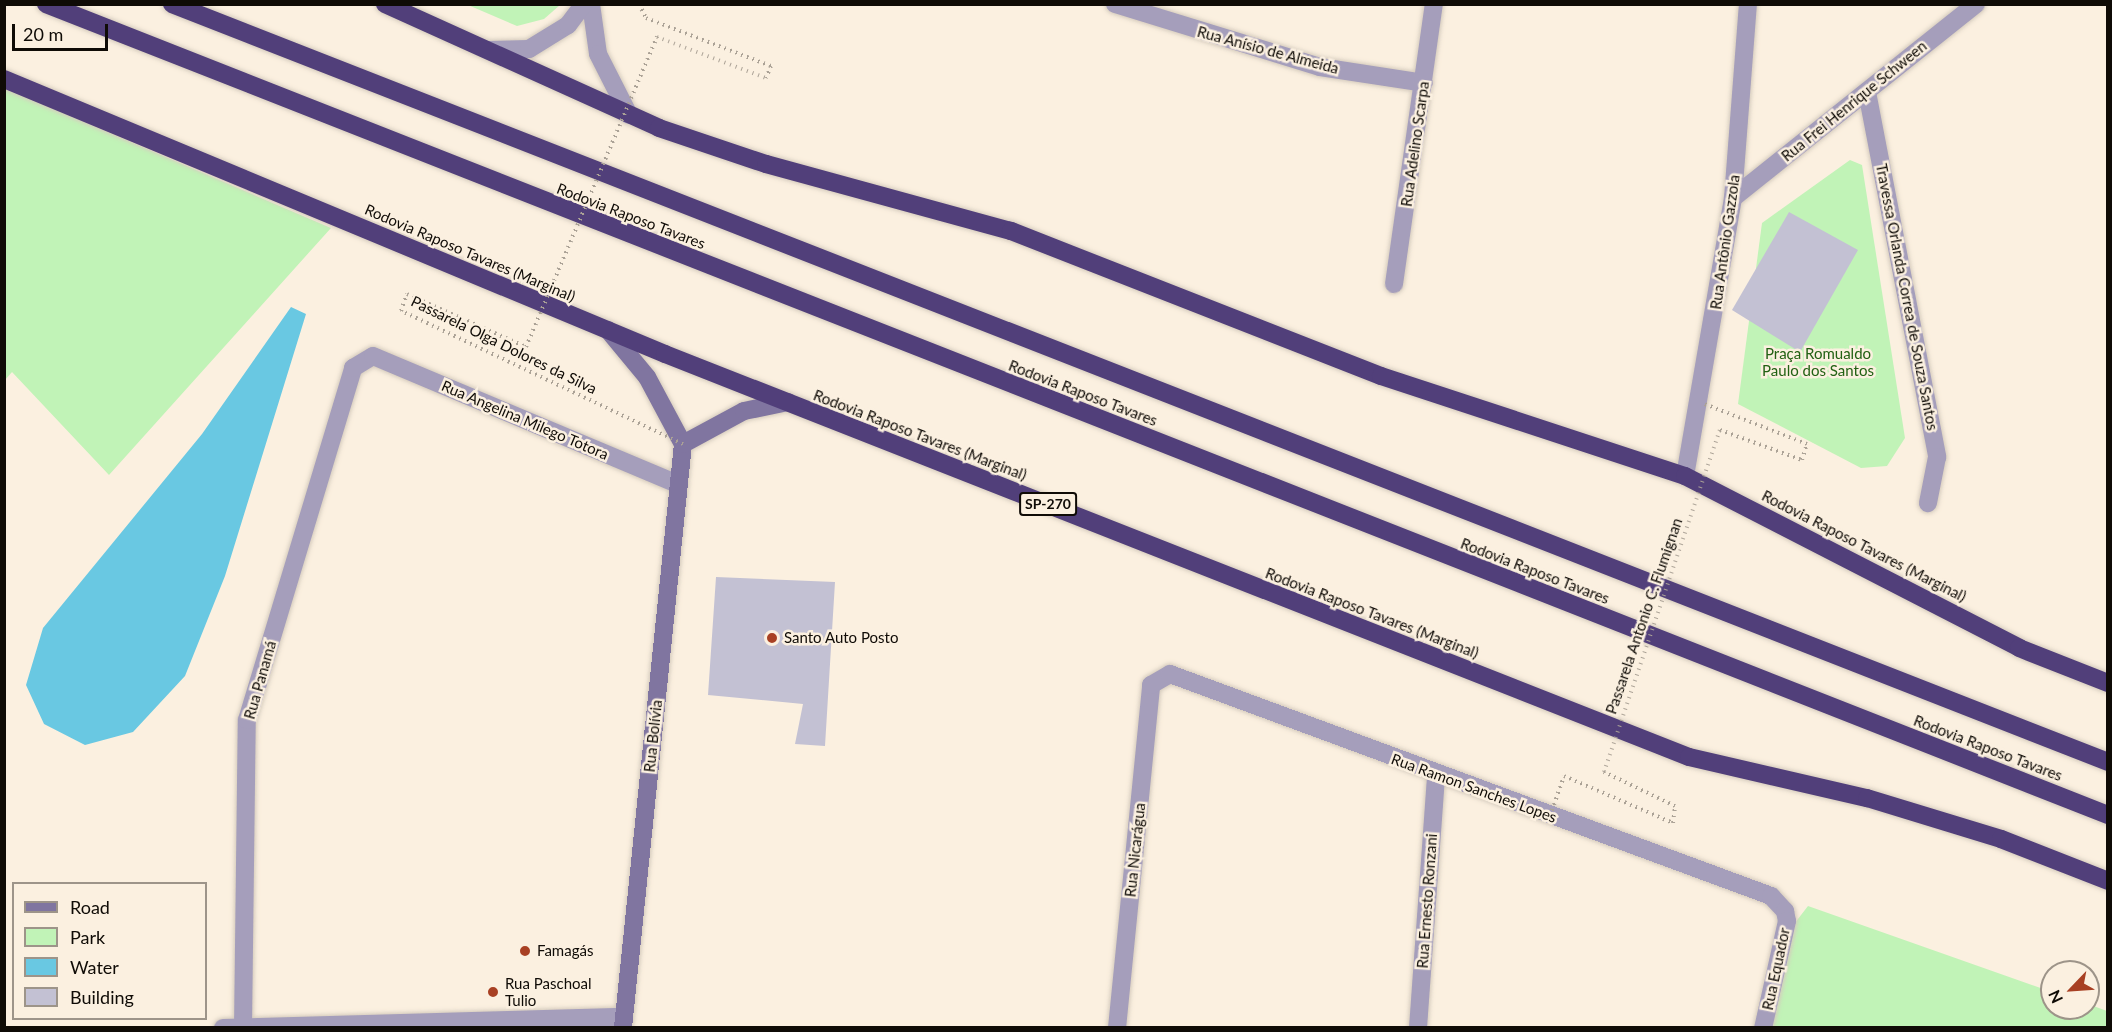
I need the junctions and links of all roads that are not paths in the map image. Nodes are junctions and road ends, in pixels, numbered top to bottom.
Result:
1 (46, 4) edge
2 (172, 4) edge
3 (385, 4) edge
4 (584, 4) edge
5 (591, 4) edge
6 (1115, 4) edge
7 (1434, 4) edge
8 (1748, 4) edge
9 (1976, 4) edge
10 (482, 49) junction
11 (4, 79) edge
12 (1424, 83) junction
13 (1868, 92) junction
14 (629, 115) junction
15 (1733, 198) junction
16 (1394, 284) dead end
17 (607, 330) junction
18 (373, 356) joint
19 (788, 402) junction
20 (683, 444) junction
21 (1685, 476) junction
22 (677, 484) junction
23 (1928, 503) dead end
24 (1159, 676) joint
25 (2108, 683) edge
26 (2108, 762) edge
27 (1436, 775) junction
28 (2108, 815) edge
29 (2108, 881) edge
30 (1785, 911) joint
31 (623, 1022) edge
32 (243, 1027) edge
33 (223, 1028) edge
34 (1117, 1028) edge
35 (1418, 1028) edge
36 (1763, 1028) edge

1 - 28 highway, Rodovia Raposo Tavares
2 - 26 highway, Rodovia Raposo Tavares
3 - 10 highway, Rodovia Raposo Tavares (Marginal)
4 - 10 street
5 - 14 street
6 - 12 street, Rua Anísio de Almeida
7 - 12 street, Rua Adelino Scarpa
8 - 15 street, Rua Antônio Gazzola
9 - 13 street, Rua Frei Henrique Schween
10 - 14 highway, Rodovia Raposo Tavares (Marginal)
11 - 17 highway, Rodovia Raposo Tavares (Marginal) / SP-270
12 - 16 street, Rua Adelino Scarpa
13 - 15 street, Rua Frei Henrique Schween
13 - 23 street, Travessa Orlanda Correa de Souza Santos
14 - 21 highway, Rodovia Raposo Tavares (Marginal)
15 - 21 street, Rua Antônio Gazzola
17 - 19 highway, Rodovia Raposo Tavares (Marginal) / SP-270
17 - 20 street
18 - 22 street, Rua Angelina Milego Totora
18 - 32 street, Rua Panamá
19 - 20 street
19 - 29 highway, Rodovia Raposo Tavares (Marginal) / SP-270
20 - 22 street, Rua Bolívia
21 - 25 highway, Rodovia Raposo Tavares (Marginal)
22 - 31 street, Rua Bolívia
24 - 27 street, Rua Ramon Sanches Lopes
24 - 34 street, Rua Nicarágua
27 - 30 street, Rua Ramon Sanches Lopes
27 - 35 street, Rua Ernesto Ronzani
30 - 36 street, Rua Equador
31 - 32 street
32 - 33 street

